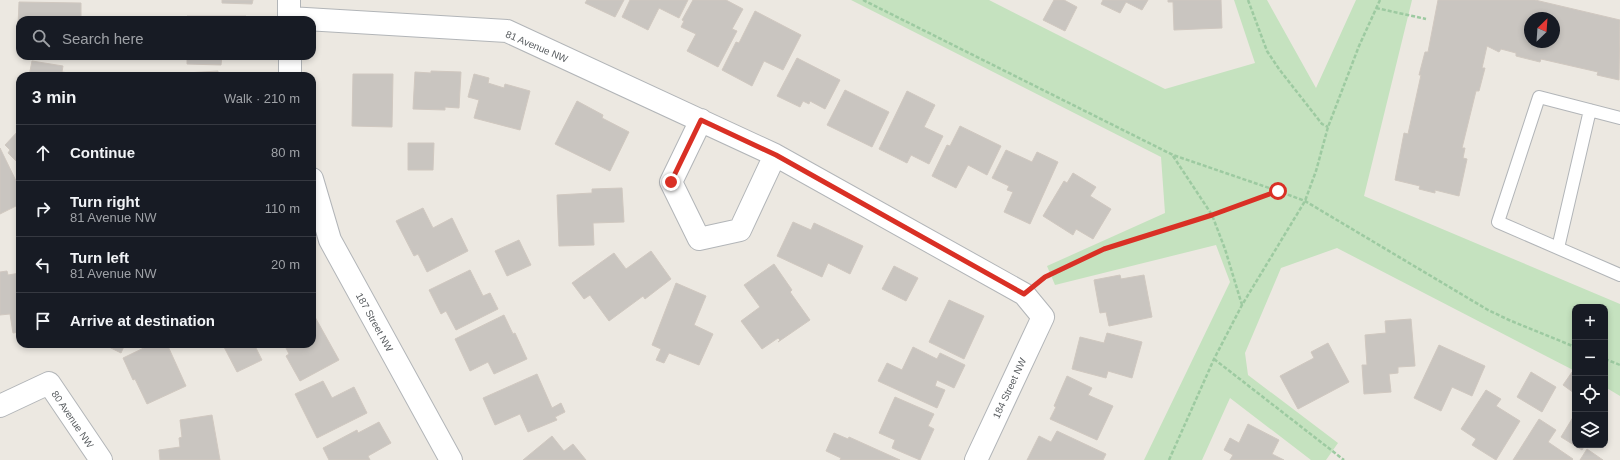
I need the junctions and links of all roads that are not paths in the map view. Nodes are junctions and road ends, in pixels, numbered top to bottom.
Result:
1 (289, 13) edge
2 (290, 60) edge
3 (290, 72) edge
4 (1590, 110) junction
5 (1620, 118) edge
6 (701, 120) junction
7 (776, 155) junction
8 (316, 193) edge
9 (1558, 248) junction
10 (1620, 275) edge
11 (1043, 317) joint
12 (0, 406) edge
13 (101, 460) edge
14 (451, 460) edge
15 (976, 460) edge

1 - 6 street, 81 Avenue NW
2 - 3 street
4 - 5 lane
4 - 9 lane
4 - 9 lane
6 - 7 street, 81 Avenue NW
6 - 7 street
7 - 11 street, 81 Avenue NW
8 - 14 street, 187 Street NW
9 - 10 lane
11 - 15 street, 184 Street NW
12 - 13 street, 80 Avenue NW

